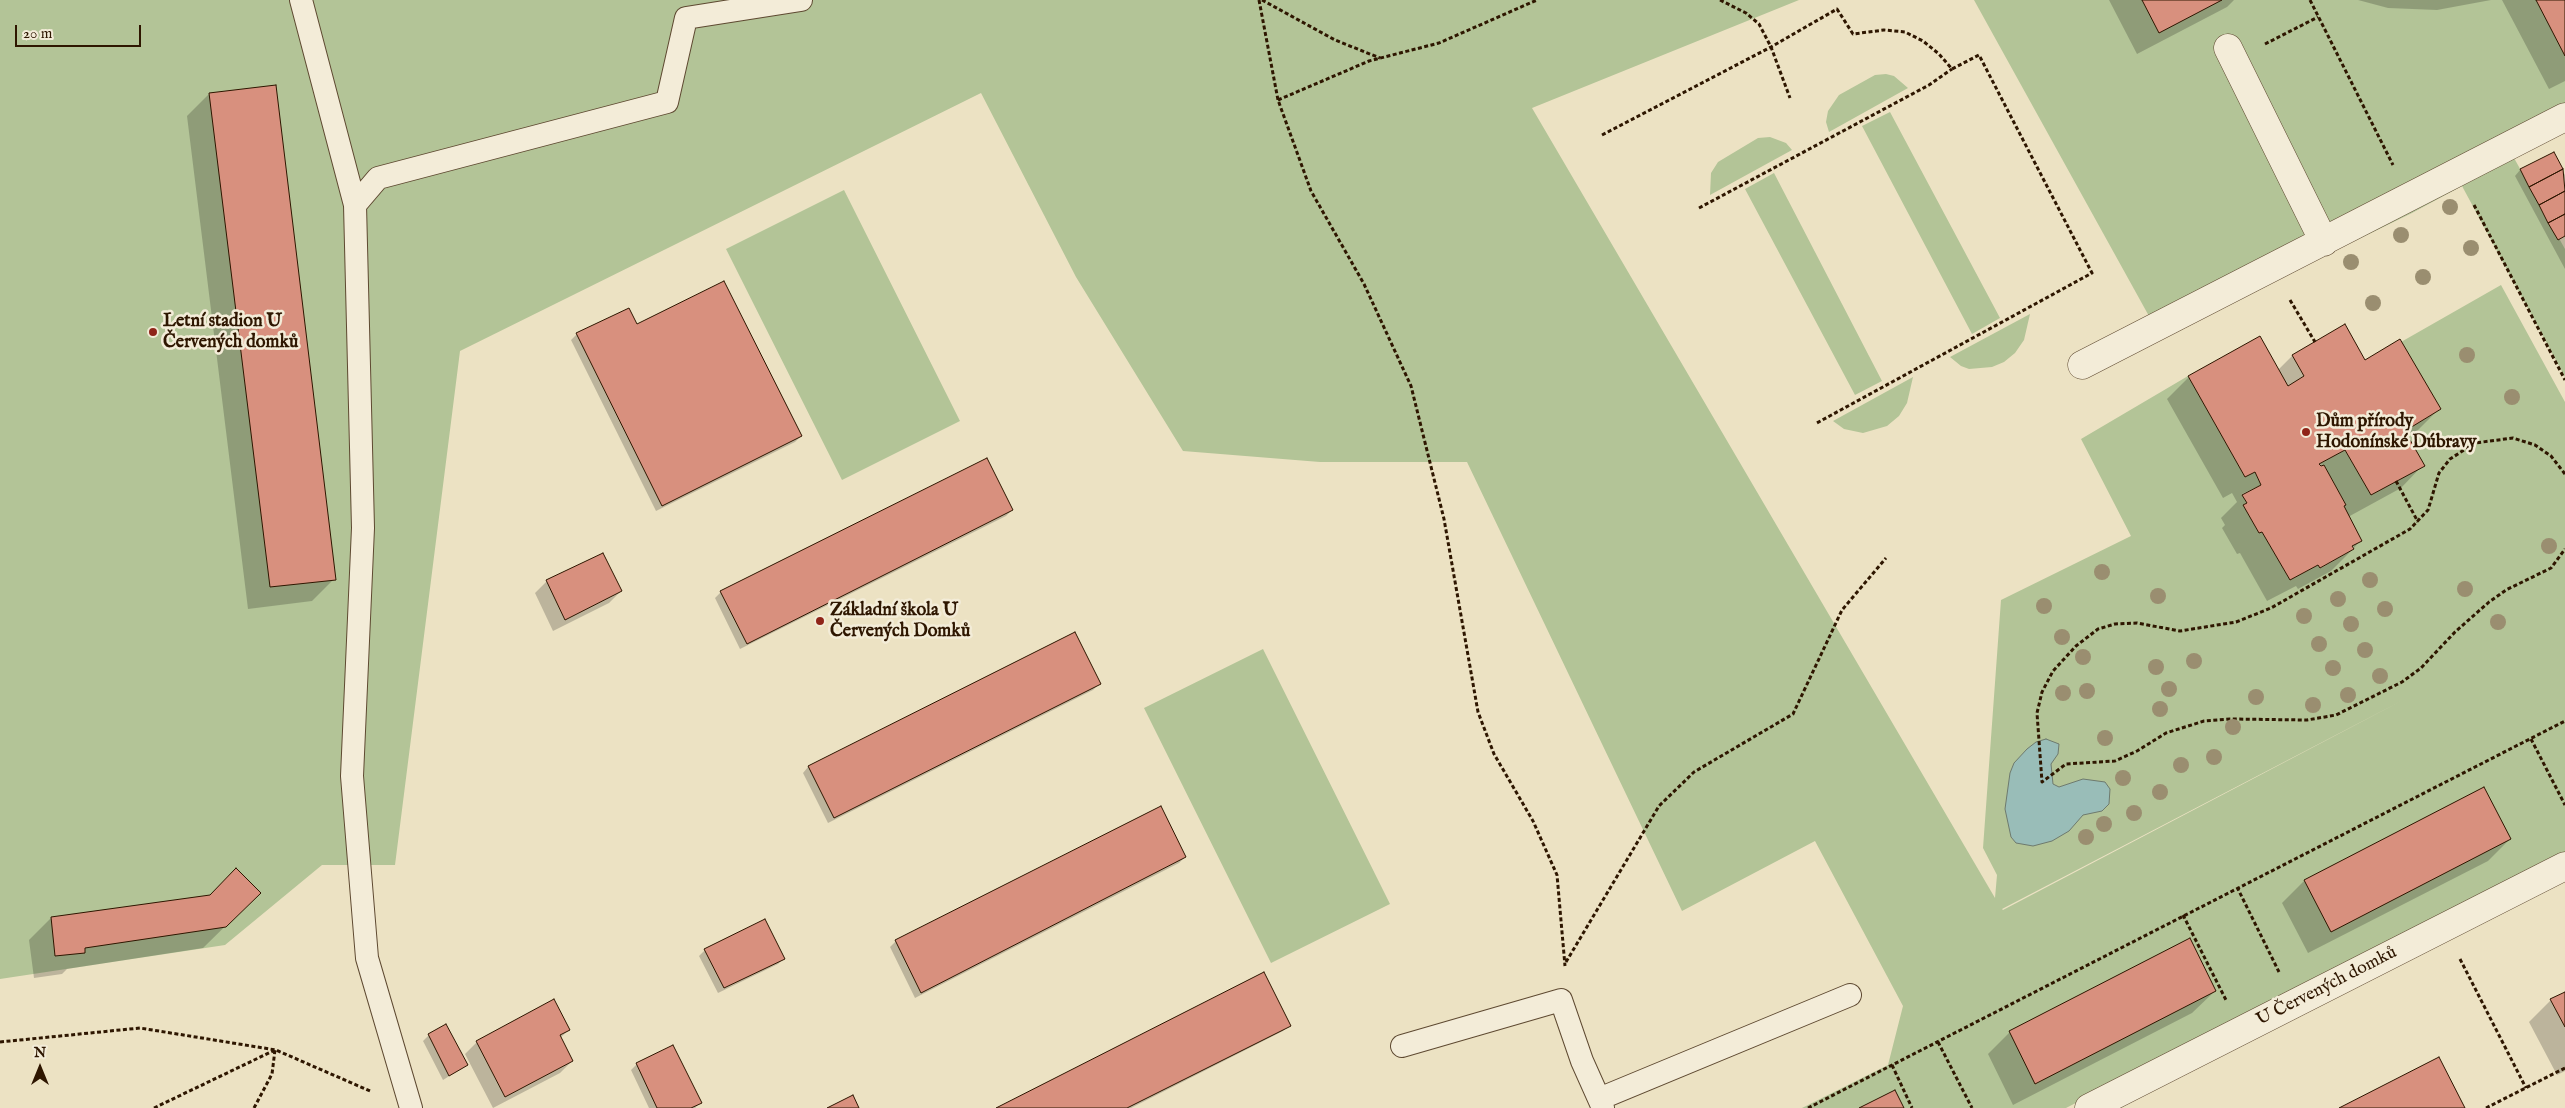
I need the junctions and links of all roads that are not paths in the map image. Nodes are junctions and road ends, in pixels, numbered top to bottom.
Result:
1 (301, 0) edge
2 (801, 0) edge
3 (2230, 54) road end
4 (2565, 117) edge
5 (355, 205) junction
6 (2324, 242) junction
7 (2082, 365) dead end
8 (2565, 866) edge
9 (1850, 995) dead end
10 (1402, 1046) dead end
11 (1601, 1103) edge
12 (411, 1108) edge
13 (2090, 1108) edge

1 - 5 lane
2 - 5 lane
3 - 6 street
4 - 6 street
5 - 12 lane
6 - 7 street
8 - 13 street, U Červených domků
9 - 11 lane
10 - 11 lane

